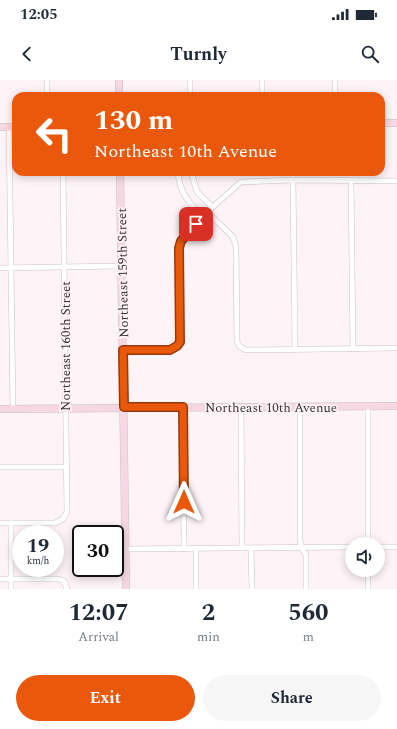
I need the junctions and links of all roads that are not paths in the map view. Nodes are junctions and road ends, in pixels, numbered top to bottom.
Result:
1 (47, 80) edge
2 (119, 80) edge
3 (190, 80) edge
4 (262, 80) edge
5 (335, 80) edge
6 (47, 92) edge
7 (119, 92) edge
8 (190, 92) edge
9 (262, 92) edge
10 (335, 92) edge
11 (385, 123) edge
12 (397, 123) edge
13 (0, 127) edge
14 (12, 127) edge
15 (12, 176) edge
16 (63, 176) edge
17 (120, 176) edge
18 (179, 176) edge
19 (192, 176) edge
20 (293, 180) junction
21 (397, 180) edge
22 (351, 181) junction
23 (212, 207) junction
24 (207, 212) junction
25 (203, 216) junction
26 (121, 266) junction
27 (65, 267) junction
28 (0, 268) edge
29 (11, 268) junction
30 (397, 348) edge
31 (295, 349) junction
32 (353, 349) junction
33 (123, 350) junction
34 (397, 406) edge
35 (124, 407) junction
36 (183, 407) junction
37 (241, 407) junction
38 (368, 407) junction
39 (66, 408) junction
40 (300, 408) junction
41 (0, 409) edge
42 (13, 409) junction
43 (0, 467) edge
44 (67, 467) junction
45 (0, 523) edge
46 (11, 523) junction
47 (368, 537) edge
48 (301, 547) junction
49 (345, 547) edge
50 (385, 547) edge
51 (397, 547) edge
52 (242, 548) junction
53 (251, 548) junction
54 (126, 549) junction
55 (184, 549) junction
56 (196, 549) junction
57 (368, 577) edge
58 (0, 579) edge
59 (11, 579) junction
60 (11, 589) edge
61 (67, 589) edge
62 (126, 589) edge
63 (196, 589) edge
64 (252, 589) edge
65 (306, 589) edge
66 (368, 589) edge

1 - 6 street
2 - 7 street
3 - 8 street
4 - 9 street
5 - 10 street
11 - 12 street
13 - 14 street
15 - 29 street
16 - 27 street, Northeast 160th Street
17 - 26 street, Northeast 159th Street
18 - 25 street
19 - 23 street
20 - 22 street
20 - 23 street
20 - 31 street
21 - 22 street
22 - 32 street
23 - 24 street
24 - 25 street
24 - 31 street
25 - 33 street
26 - 27 street
26 - 33 street, Northeast 159th Street
27 - 29 street
27 - 39 street, Northeast 160th Street
28 - 29 street
29 - 42 street
30 - 32 street
31 - 32 street
33 - 35 street, Northeast 159th Street
34 - 38 street, Northeast 10th Avenue
35 - 36 street, Northeast 10th Avenue
35 - 39 street, Northeast 10th Avenue
35 - 54 street, Northeast 159th Street
36 - 37 street, Northeast 10th Avenue
36 - 55 street
37 - 40 street, Northeast 10th Avenue
37 - 52 street
38 - 40 street, Northeast 10th Avenue
38 - 47 street
39 - 42 street, Northeast 10th Avenue
39 - 44 street, Northeast 160th Street
40 - 48 street
41 - 42 street, Northeast 10th Avenue
43 - 44 street
44 - 46 street, Northeast 160th Street
45 - 46 street
46 - 59 street
48 - 49 street
48 - 53 street
48 - 65 street
50 - 51 street
52 - 53 street
52 - 56 street
53 - 64 street
54 - 55 street
54 - 62 street, Northeast 159th Street
55 - 56 street
56 - 63 street
57 - 66 street
58 - 59 street
59 - 60 street
59 - 61 street

